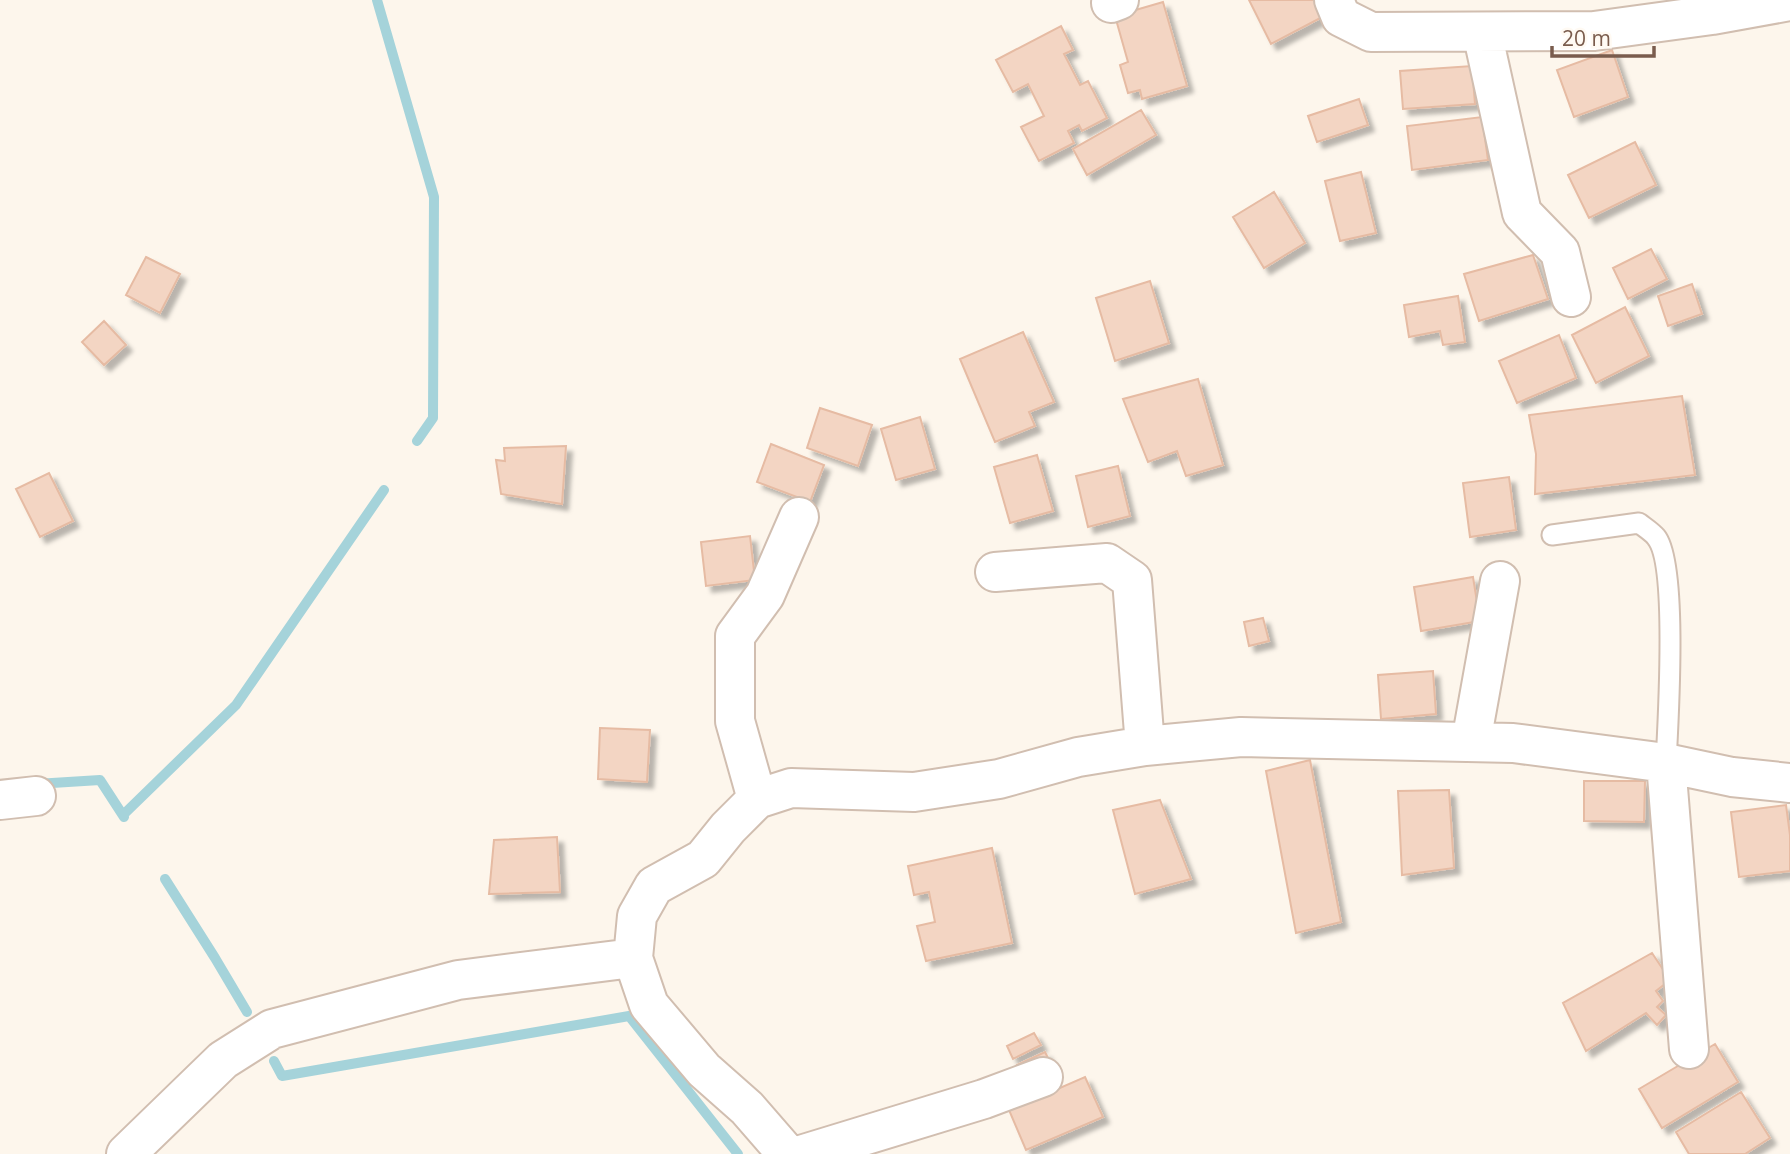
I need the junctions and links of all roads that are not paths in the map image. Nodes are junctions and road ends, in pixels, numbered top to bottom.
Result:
1 (1334, 0) edge
2 (1790, 1) edge
3 (1482, 32) junction
4 (1571, 297) dead end
5 (799, 517) dead end
6 (1552, 536) dead end
7 (995, 572) dead end
8 (1500, 581) dead end
9 (1471, 742) junction
10 (1145, 746) junction
11 (1666, 763) junction
12 (1790, 783) edge
13 (757, 799) junction
14 (633, 958) junction
15 (1689, 1049) dead end
16 (1043, 1077) dead end
17 (126, 1154) edge
18 (787, 1154) edge
19 (803, 1154) edge

1 - 3 street
2 - 3 street
3 - 4 street
5 - 13 street
6 - 11 lane
7 - 10 street
8 - 9 street
9 - 10 street
9 - 11 street
10 - 13 street
11 - 12 street
11 - 15 street
13 - 14 street
14 - 17 street
14 - 18 street
16 - 19 street

